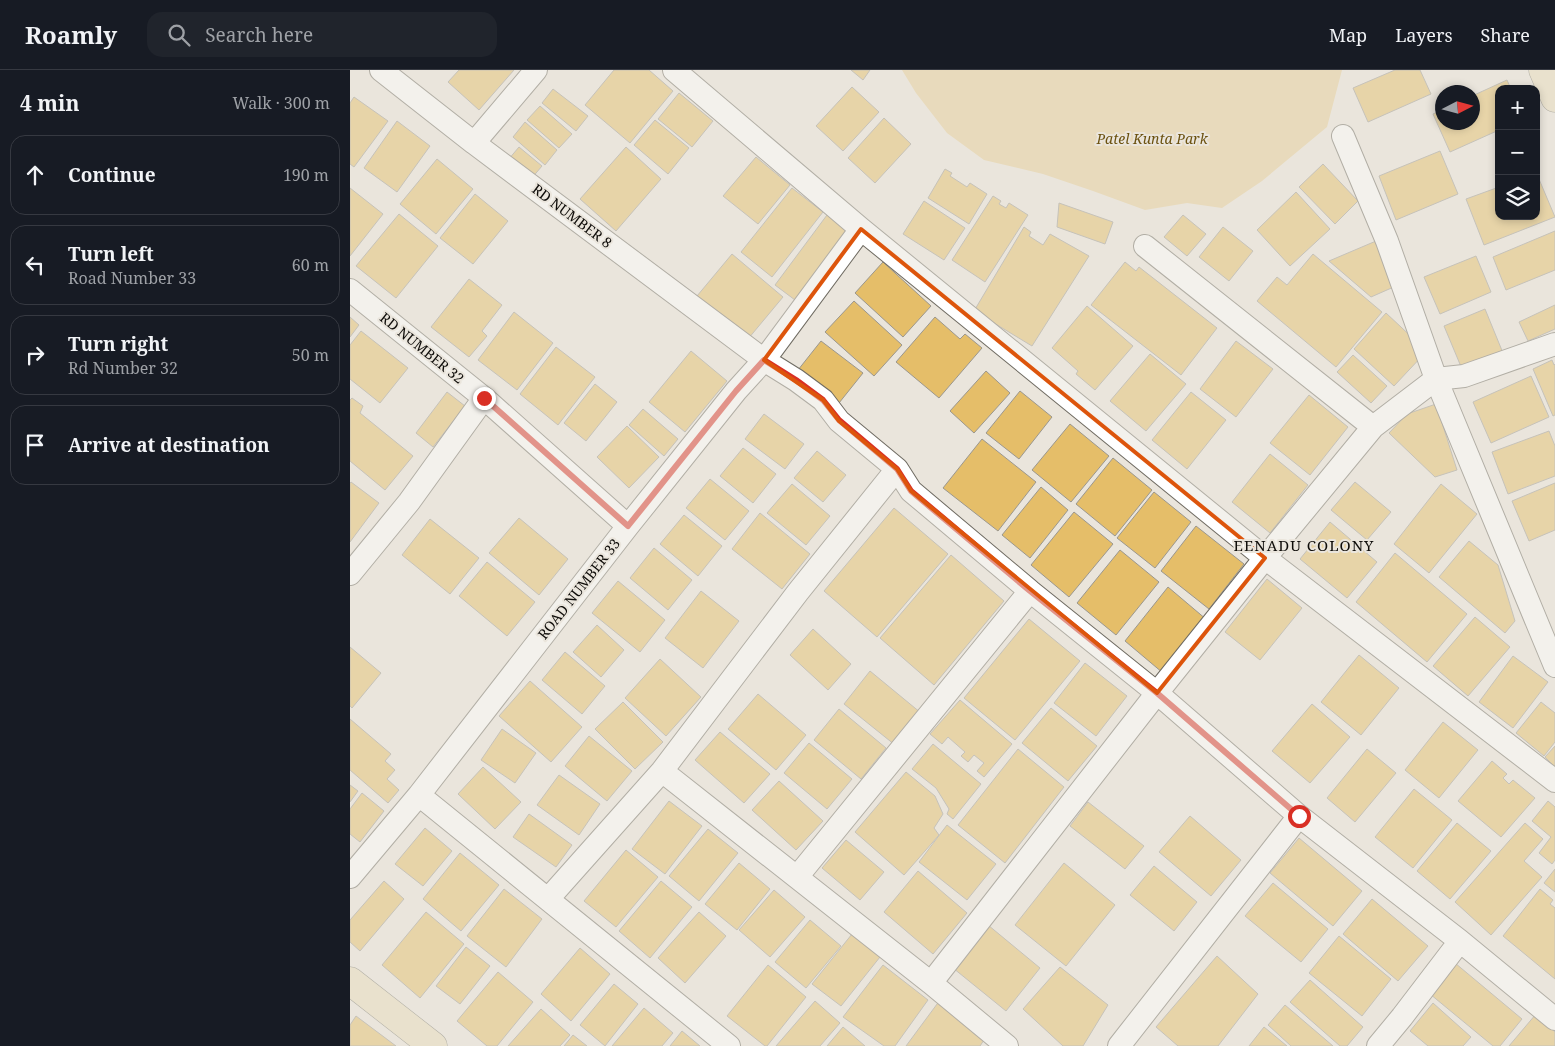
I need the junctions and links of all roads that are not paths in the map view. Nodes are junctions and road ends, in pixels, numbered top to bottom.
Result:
1 (381, 70) edge
2 (536, 70) edge
3 (674, 70) edge
4 (1543, 70) edge
5 (1555, 98) edge
6 (1343, 136) dead end
7 (474, 143) junction
8 (861, 229) junction
9 (1145, 246) dead end
10 (350, 290) edge
11 (1555, 344) edge
12 (764, 360) junction
13 (1436, 379) junction
14 (484, 398) junction
15 (1374, 427) junction
16 (897, 469) junction
17 (628, 526) junction
18 (1265, 558) junction
19 (350, 574) edge
20 (1030, 591) junction
21 (1555, 666) edge
22 (1157, 693) junction
23 (662, 771) junction
24 (1555, 781) edge
25 (420, 795) junction
26 (1299, 816) junction
27 (350, 877) edge
28 (798, 877) junction
29 (548, 899) junction
30 (1460, 941) junction
31 (350, 981) edge
32 (931, 983) junction
33 (350, 1005) edge
34 (1555, 1020) edge
35 (405, 1046) edge
36 (433, 1046) edge
37 (729, 1046) edge
38 (1007, 1046) edge
39 (1119, 1046) edge
40 (1378, 1046) edge

1 - 7 street, RD NUMBER 8
2 - 7 street
3 - 8 street
4 - 5 street
6 - 13 street
7 - 12 street, RD NUMBER 8
8 - 12 street, ROAD NUMBER 33
8 - 18 street
9 - 15 street
10 - 14 street, RD NUMBER 32
11 - 13 street
12 - 16 street, RD NUMBER 8
12 - 17 street, ROAD NUMBER 33
13 - 15 street
13 - 21 street
14 - 17 street, RD NUMBER 32
14 - 19 street
15 - 18 street
16 - 20 street, RD NUMBER 8
16 - 23 street
17 - 25 street, ROAD NUMBER 33
18 - 22 street
18 - 24 street
20 - 22 street, RD NUMBER 8
20 - 28 street
22 - 26 street, RD NUMBER 8
22 - 32 street
23 - 28 street
23 - 29 street
25 - 27 street, ROAD NUMBER 33
25 - 29 street
26 - 30 street, RD NUMBER 8
26 - 39 street
28 - 32 street
29 - 37 street
30 - 34 street, RD NUMBER 8
30 - 40 street
31 - 36 street
32 - 38 street
33 - 35 street

